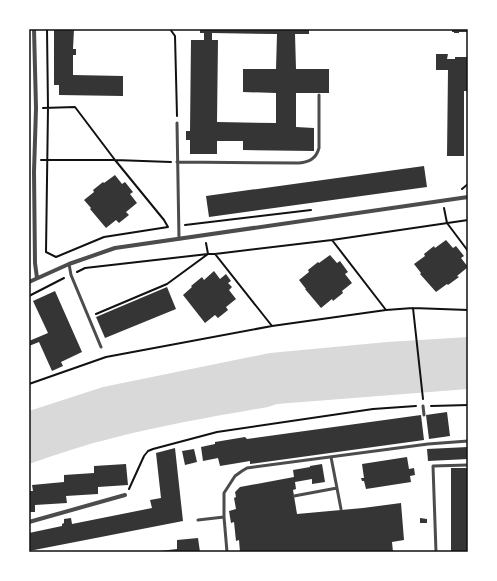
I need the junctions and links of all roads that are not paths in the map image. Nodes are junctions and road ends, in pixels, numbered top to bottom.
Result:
1 (34, 29) edge
2 (319, 95) dead end
3 (177, 123) road end
4 (177, 162) junction
5 (32, 172) edge
6 (468, 197) edge
7 (179, 239) junction
8 (69, 264) junction
9 (37, 278) junction
10 (29, 282) edge
11 (102, 347) dead end
12 (423, 406) road end
13 (424, 415) dead end
14 (427, 438) dead end
15 (468, 441) edge
16 (428, 444) junction
17 (331, 457) junction
18 (468, 465) edge
19 (337, 488) junction
20 (125, 495) road end
21 (294, 496) dead end
22 (341, 509) dead end
23 (224, 517) junction
24 (198, 520) dead end
25 (29, 522) edge
26 (227, 552) edge
27 (436, 552) edge

1 - 5 street
2 - 4 lane
3 - 4 lane
4 - 7 lane
5 - 9 street
6 - 7 street
7 - 8 street
8 - 9 street
8 - 11 lane
9 - 10 street
12 - 13 lane
14 - 16 lane
15 - 16 lane
16 - 17 lane
17 - 19 lane
17 - 23 lane
18 - 27 lane
19 - 21 lane
19 - 22 lane
20 - 25 street
23 - 24 lane
23 - 26 lane

